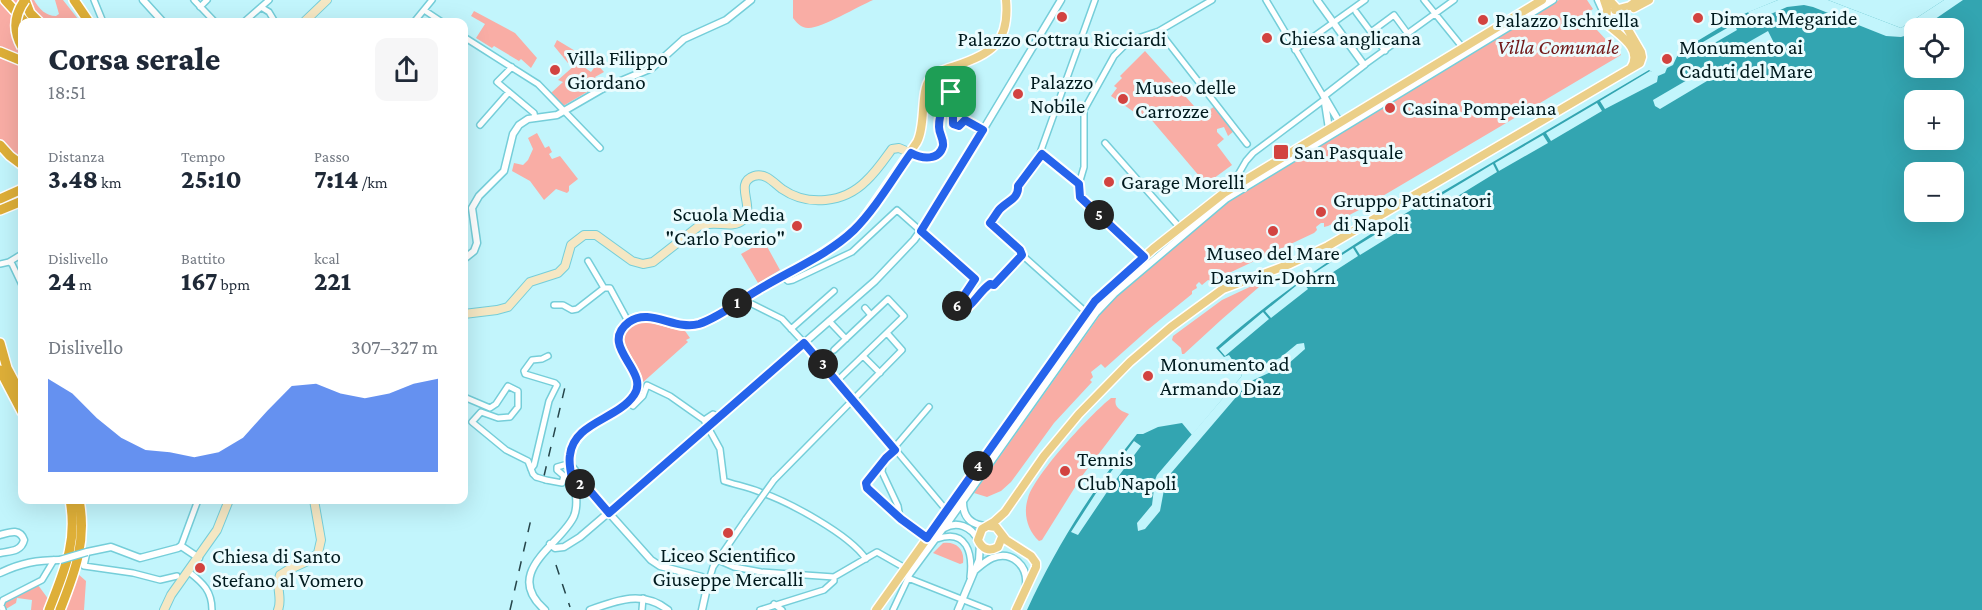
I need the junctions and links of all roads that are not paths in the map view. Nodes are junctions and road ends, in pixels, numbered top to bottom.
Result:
1 (5, 0) edge
2 (32, 0) edge
3 (74, 0) edge
4 (80, 0) edge
5 (94, 0) edge
6 (143, 0) edge
7 (194, 0) edge
8 (207, 0) edge
9 (269, 0) edge
10 (432, 0) edge
11 (751, 0) edge
12 (1006, 0) edge
13 (1061, 0) edge
14 (1095, 0) edge
15 (1212, 0) edge
16 (1276, 0) edge
17 (1317, 0) edge
18 (1363, 0) edge
19 (1424, 0) edge
20 (1454, 0) edge
21 (1542, 0) edge
22 (1553, 0) edge
23 (1598, 0) edge
24 (1604, 0) edge
25 (1609, 0) edge
26 (1638, 0) edge
27 (1649, 0) edge
28 (322, 2) edge
29 (1268, 2) edge
30 (200, 7) junction
31 (261, 7) junction
32 (424, 10) junction
33 (1616, 10) junction
34 (1356, 12) dead end
35 (1435, 14) junction
36 (21, 18) edge
37 (22, 18) edge
38 (35, 18) edge
39 (86, 18) edge
40 (91, 18) edge
41 (101, 18) edge
42 (159, 18) edge
43 (211, 18) edge
44 (249, 18) edge
45 (273, 18) edge
46 (307, 18) edge
47 (417, 18) edge
48 (436, 18) edge
49 (1606, 18) junction
50 (1623, 19) junction
51 (1333, 23) junction
52 (1612, 28) junction
53 (1159, 31) junction
54 (1371, 32) junction
55 (1408, 34) junction
56 (18, 38) edge
57 (468, 40) edge
58 (1463, 48) junction
59 (1295, 50) junction
60 (1385, 51) junction
61 (0, 52) edge
62 (18, 59) edge
63 (1364, 65) junction
64 (512, 67) junction
65 (1631, 69) junction
66 (509, 92) junction
67 (1325, 99) junction
68 (565, 111) junction
69 (535, 118) junction
70 (480, 125) dead end
71 (1342, 125) junction
72 (1329, 129) junction
73 (983, 130) junction
74 (1105, 143) dead end
75 (1248, 144) dead end
76 (0, 145) edge
77 (600, 148) dead end
78 (911, 153) junction
79 (1042, 154) junction
80 (18, 162) edge
81 (1079, 184) junction
82 (1229, 190) junction
83 (18, 191) edge
84 (0, 199) edge
85 (18, 203) edge
86 (0, 210) edge
87 (1181, 229) junction
88 (921, 231) junction
89 (1021, 255) junction
90 (18, 256) edge
91 (468, 257) edge
92 (1144, 257) junction
93 (588, 261) dead end
94 (9, 262) junction
95 (0, 264) edge
96 (782, 276) junction
97 (18, 277) edge
98 (604, 288) junction
99 (834, 291) dead end
100 (746, 301) dead end
101 (554, 305) dead end
102 (865, 308) dead end
103 (1087, 313) junction
104 (468, 314) edge
105 (871, 315) junction
106 (829, 321) junction
107 (628, 322) junction
108 (791, 329) junction
109 (887, 333) junction
110 (846, 339) junction
111 (0, 343) edge
112 (804, 343) junction
113 (834, 351) dead end
114 (548, 356) dead end
115 (863, 356) junction
116 (0, 370) edge
117 (880, 373) junction
118 (837, 381) junction
119 (18, 388) edge
120 (853, 399) junction
121 (468, 400) edge
122 (628, 402) junction
123 (18, 404) edge
124 (929, 407) dead end
125 (718, 418) junction
126 (704, 420) junction
127 (894, 449) junction
128 (570, 466) junction
129 (881, 466) junction
130 (531, 469) junction
131 (574, 487) junction
132 (590, 490) junction
133 (960, 500) junction
134 (70, 504) edge
135 (80, 504) edge
136 (197, 504) edge
137 (227, 504) edge
138 (315, 504) edge
139 (952, 511) junction
140 (1005, 512) junction
141 (609, 513) junction
142 (965, 515) junction
143 (900, 518) junction
144 (988, 526) junction
145 (966, 527) junction
146 (944, 528) junction
147 (0, 535) edge
148 (1002, 535) junction
149 (931, 539) junction
150 (979, 542) junction
151 (550, 544) junction
152 (181, 546) junction
153 (87, 552) junction
154 (0, 553) edge
155 (199, 558) junction
156 (866, 559) junction
157 (57, 560) junction
158 (718, 560) junction
159 (713, 567) junction
160 (905, 568) junction
161 (189, 572) junction
162 (973, 572) junction
163 (0, 573) edge
164 (697, 575) junction
165 (177, 576) dead end
166 (834, 577) junction
167 (908, 578) junction
168 (970, 581) junction
169 (1026, 588) junction
170 (706, 592) junction
171 (643, 598) junction
172 (962, 599) junction
173 (774, 604) junction
174 (878, 607) edge
175 (3, 610) edge
176 (49, 610) edge
177 (60, 610) edge
178 (164, 610) edge
179 (212, 610) edge
180 (278, 610) edge
181 (545, 610) edge
182 (590, 610) edge
183 (642, 610) edge
184 (668, 610) edge
185 (702, 610) edge
186 (760, 610) edge
187 (782, 610) edge
188 (893, 610) edge
189 (958, 610) edge
190 (989, 610) edge
191 (1016, 610) edge

1 - 36 highway
2 - 37 highway
3 - 39 highway
4 - 40 highway
5 - 41 street
6 - 42 street
7 - 30 street
8 - 30 street
9 - 31 street
10 - 32 street
11 - 68 street
12 - 78 main road
13 - 73 street
14 - 79 street
15 - 53 street
16 - 29 street
17 - 51 street
18 - 51 street
19 - 35 street
20 - 35 street
21 - 58 main road
22 - 71 street
23 - 49 street
24 - 49 main road
25 - 33 main road
26 - 33 main road
27 - 50 main road
28 - 46 main road
29 - 59 street
30 - 43 street
31 - 44 street
31 - 45 street
32 - 47 street
32 - 48 street
33 - 49 main road
33 - 50 main road
34 - 54 street
35 - 55 street
35 - 58 street
38 - 56 highway, bridge
49 - 52 main road
50 - 52 main road
50 - 65 main road
51 - 59 street
51 - 63 street
52 - 65 main road
53 - 75 street
53 - 81 street
54 - 55 street
54 - 60 street
55 - 60 street
57 - 64 street
58 - 71 main road
59 - 67 street
60 - 63 street
61 - 62 highway
63 - 67 street
64 - 66 street
64 - 68 street
65 - 140 main road
66 - 69 street
66 - 70 street
67 - 71 street
67 - 72 street
67 - 82 street
68 - 69 street
68 - 77 street
69 - 91 street
71 - 72 main road
71 - 133 street
72 - 82 main road
73 - 78 street
73 - 88 street
74 - 87 street
76 - 80 highway
78 - 96 main road
78 - 104 main road
79 - 81 street
79 - 89 street
81 - 92 street
82 - 87 main road
83 - 84 highway
85 - 86 highway
87 - 92 main road
88 - 89 street
88 - 96 street
88 - 106 street
89 - 103 street
90 - 94 street
92 - 103 main road
93 - 98 street
94 - 95 street
94 - 97 street
96 - 107 main road
98 - 101 street
98 - 107 street
99 - 108 street
100 - 108 street
102 - 105 street
103 - 133 main road
105 - 109 street
105 - 110 street
106 - 110 street
106 - 112 street
107 - 122 main road
108 - 112 street
109 - 115 street
109 - 117 street
110 - 113 street
111 - 119 highway
112 - 118 street
112 - 125 street
114 - 130 street
115 - 117 street
115 - 118 street
116 - 123 highway
117 - 120 street
118 - 120 street
120 - 127 street
120 - 158 street, bridge
121 - 130 street
122 - 126 street
122 - 128 main road
124 - 127 street
125 - 126 street
125 - 141 street, bridge
126 - 156 street
127 - 129 street
127 - 139 street
128 - 130 street, bridge
128 - 131 street
128 - 132 street
129 - 143 street
129 - 143 street
131 - 132 street
131 - 151 street
132 - 141 street
133 - 139 main road
133 - 142 street
134 - 176 highway
135 - 177 highway
136 - 152 street
137 - 155 main road
138 - 180 main road
139 - 142 street
139 - 145 street
139 - 146 street
139 - 149 main road
140 - 144 main road
140 - 148 main road
141 - 151 street
141 - 164 street
142 - 144 street
143 - 149 street
144 - 148 main road
144 - 150 main road
145 - 146 street
145 - 150 street
146 - 149 street
147 - 154 street
148 - 150 main road
148 - 169 main road
149 - 160 main road
149 - 167 street
149 - 168 street
150 - 162 street
151 - 181 street
152 - 153 street
152 - 155 street
153 - 157 street, bridge
153 - 165 street
155 - 161 main road
156 - 160 street
156 - 166 street
157 - 163 street
157 - 175 street
158 - 159 street
158 - 166 street
159 - 164 street
159 - 170 street
160 - 174 main road
161 - 178 main road
161 - 179 street
162 - 168 street
162 - 169 street
164 - 170 street
166 - 173 street
167 - 172 street
167 - 188 street
168 - 172 street
169 - 191 main road
170 - 185 street
171 - 182 street
171 - 183 street
171 - 184 street
172 - 189 street
172 - 190 street
173 - 186 street
173 - 187 street

